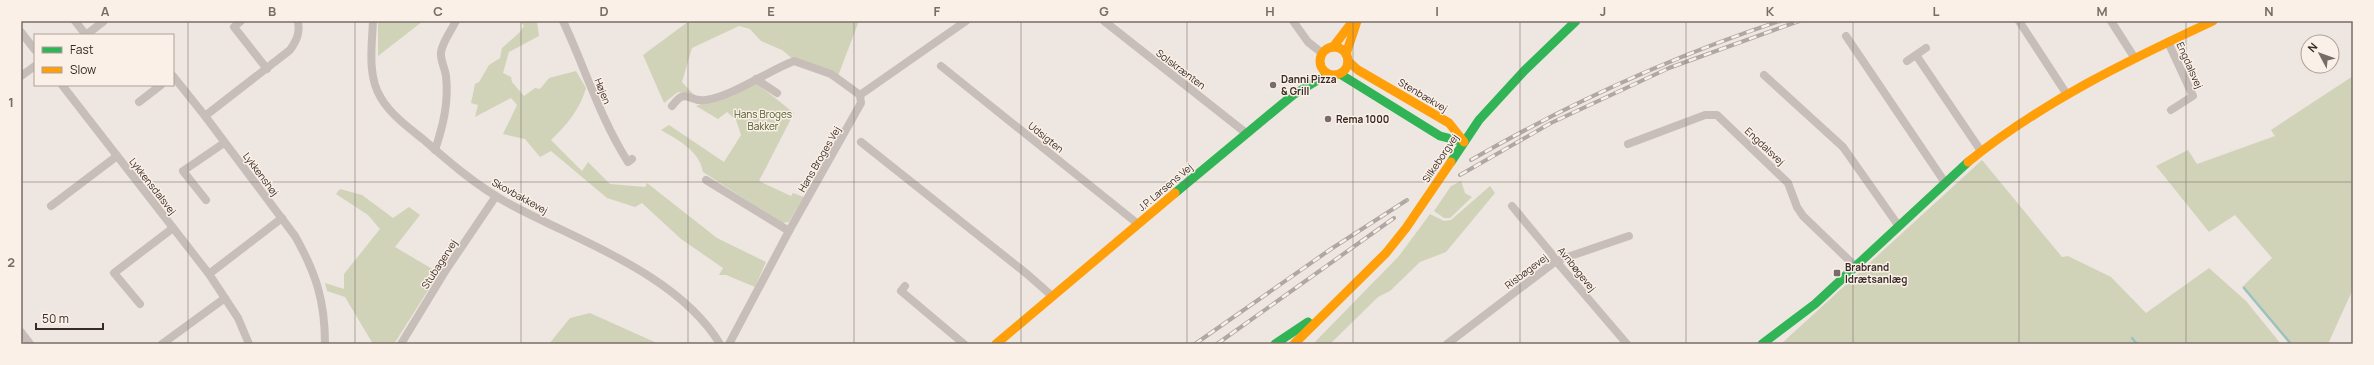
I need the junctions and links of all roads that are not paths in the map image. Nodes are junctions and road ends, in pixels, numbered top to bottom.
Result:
1 (75, 21) edge
2 (104, 21) edge
3 (241, 21) edge
4 (298, 21) edge
5 (373, 21) edge
6 (456, 21) edge
7 (563, 21) edge
8 (966, 21) edge
9 (1104, 21) edge
10 (1293, 21) edge
11 (1353, 21) edge
12 (1356, 21) edge
13 (1576, 21) edge
14 (2019, 21) edge
15 (2111, 21) edge
16 (2213, 21) edge
17 (21, 32) edge
18 (85, 34) edge
19 (87, 34) edge
20 (1846, 36) dead end
21 (2168, 42) junction
22 (1333, 47) junction
23 (1926, 48) dead end
24 (34, 49) edge
25 (1322, 53) junction
26 (1916, 55) junction
27 (1347, 57) junction
28 (2134, 58) junction
29 (1907, 61) dead end
30 (1320, 65) junction
31 (941, 66) dead end
32 (34, 67) edge
33 (267, 68) junction
34 (1328, 74) junction
35 (1340, 74) junction
36 (1764, 75) dead end
37 (21, 76) edge
38 (174, 77) edge
39 (756, 79) junction
40 (63, 86) edge
41 (160, 86) edge
42 (777, 93) dead end
43 (2066, 93) junction
44 (860, 95) junction
45 (1293, 95) junction
46 (139, 102) dead end
47 (672, 106) dead end
48 (2171, 110) dead end
49 (205, 116) junction
50 (1246, 133) junction
51 (861, 142) dead end
52 (1464, 142) junction
53 (224, 143) junction
54 (1628, 144) dead end
55 (435, 150) junction
56 (1981, 151) junction
57 (117, 156) junction
58 (632, 159) dead end
59 (706, 180) dead end
60 (1944, 181) junction
61 (496, 196) junction
62 (206, 200) dead end
63 (51, 206) dead end
64 (1512, 206) dead end
65 (282, 218) junction
66 (1138, 224) junction
67 (1898, 225) junction
68 (173, 228) junction
69 (788, 231) junction
70 (1630, 236) dead end
71 (1556, 261) junction
72 (1855, 266) junction
73 (209, 274) junction
74 (905, 286) dead end
75 (1052, 296) junction
76 (226, 298) junction
77 (140, 304) dead end
78 (1326, 310) junction
79 (21, 332) edge
80 (30, 344) edge
81 (162, 344) edge
82 (249, 344) edge
83 (325, 344) edge
84 (401, 344) edge
85 (720, 344) edge
86 (730, 344) edge
87 (964, 344) edge
88 (996, 344) edge
89 (1275, 344) edge
90 (1294, 344) edge
91 (1447, 344) edge
92 (1627, 344) edge
93 (1762, 344) edge

1 - 18 street
2 - 19 street
3 - 33 street
4 - 33 street
5 - 55 street, Skovbakkevej
6 - 55 street
7 - 58 street, Højen
8 - 44 street
9 - 50 street, Solskrænten
10 - 25 street
11 - 22 street
12 - 27 street
13 - 52 street, Silkeborgvej
14 - 43 street
15 - 28 street
16 - 21 street, Engdalsvej
17 - 24 street
20 - 60 street
21 - 28 street, Engdalsvej
21 - 48 street, Engdalsvej
22 - 25 street
22 - 27 street
23 - 26 street
25 - 30 street
26 - 29 street
26 - 56 street
27 - 35 street
27 - 52 street, Stenbækvej
28 - 43 street, Engdalsvej
30 - 34 street
30 - 45 street, J.P. Larsens Vej
31 - 66 street, Udsigten
32 - 37 street
33 - 49 street
34 - 35 street
34 - 45 street, J.P. Larsens Vej
35 - 52 street
36 - 67 street
38 - 49 street, Lykkenshøj
39 - 42 street
39 - 44 street
39 - 47 street
40 - 57 street, Lykkensdalsvej
41 - 46 street
43 - 56 street, Engdalsvej
44 - 69 street, Hans Broges Vej
45 - 50 street, J.P. Larsens Vej
49 - 53 street, Lykkenshøj
50 - 66 street, J.P. Larsens Vej
51 - 75 street
52 - 78 street, Silkeborgvej
53 - 62 street
53 - 65 street, Lykkenshøj
54 - 72 street, Engdalsvej
55 - 61 street, Skovbakkevej
56 - 60 street, Engdalsvej
57 - 63 street, Lykkensdalsvej
57 - 68 street, Lykkensdalsvej
59 - 69 street
60 - 67 street, Engdalsvej
61 - 84 street, Stubagervej
61 - 85 street, Skovbakkevej
64 - 71 street, Avnbøgevej
65 - 73 street
65 - 83 street, Lykkenshøj
66 - 75 street, J.P. Larsens Vej
67 - 72 street, Engdalsvej
68 - 73 street, Lykkensdalsvej
68 - 77 street, Lykkensdalsvej
69 - 86 street, Hans Broges Vej
70 - 71 street, Risbøgevej
71 - 91 street, Risbøgevej
71 - 92 street, Avnbøgevej
72 - 93 street, Engdalsvej
73 - 76 street, Lykkensdalsvej
74 - 87 street
75 - 88 street, J.P. Larsens Vej
76 - 81 street
76 - 82 street, Lykkensdalsvej
78 - 89 street, Silkeborgvej
78 - 90 street, Silkeborgvej
79 - 80 street

